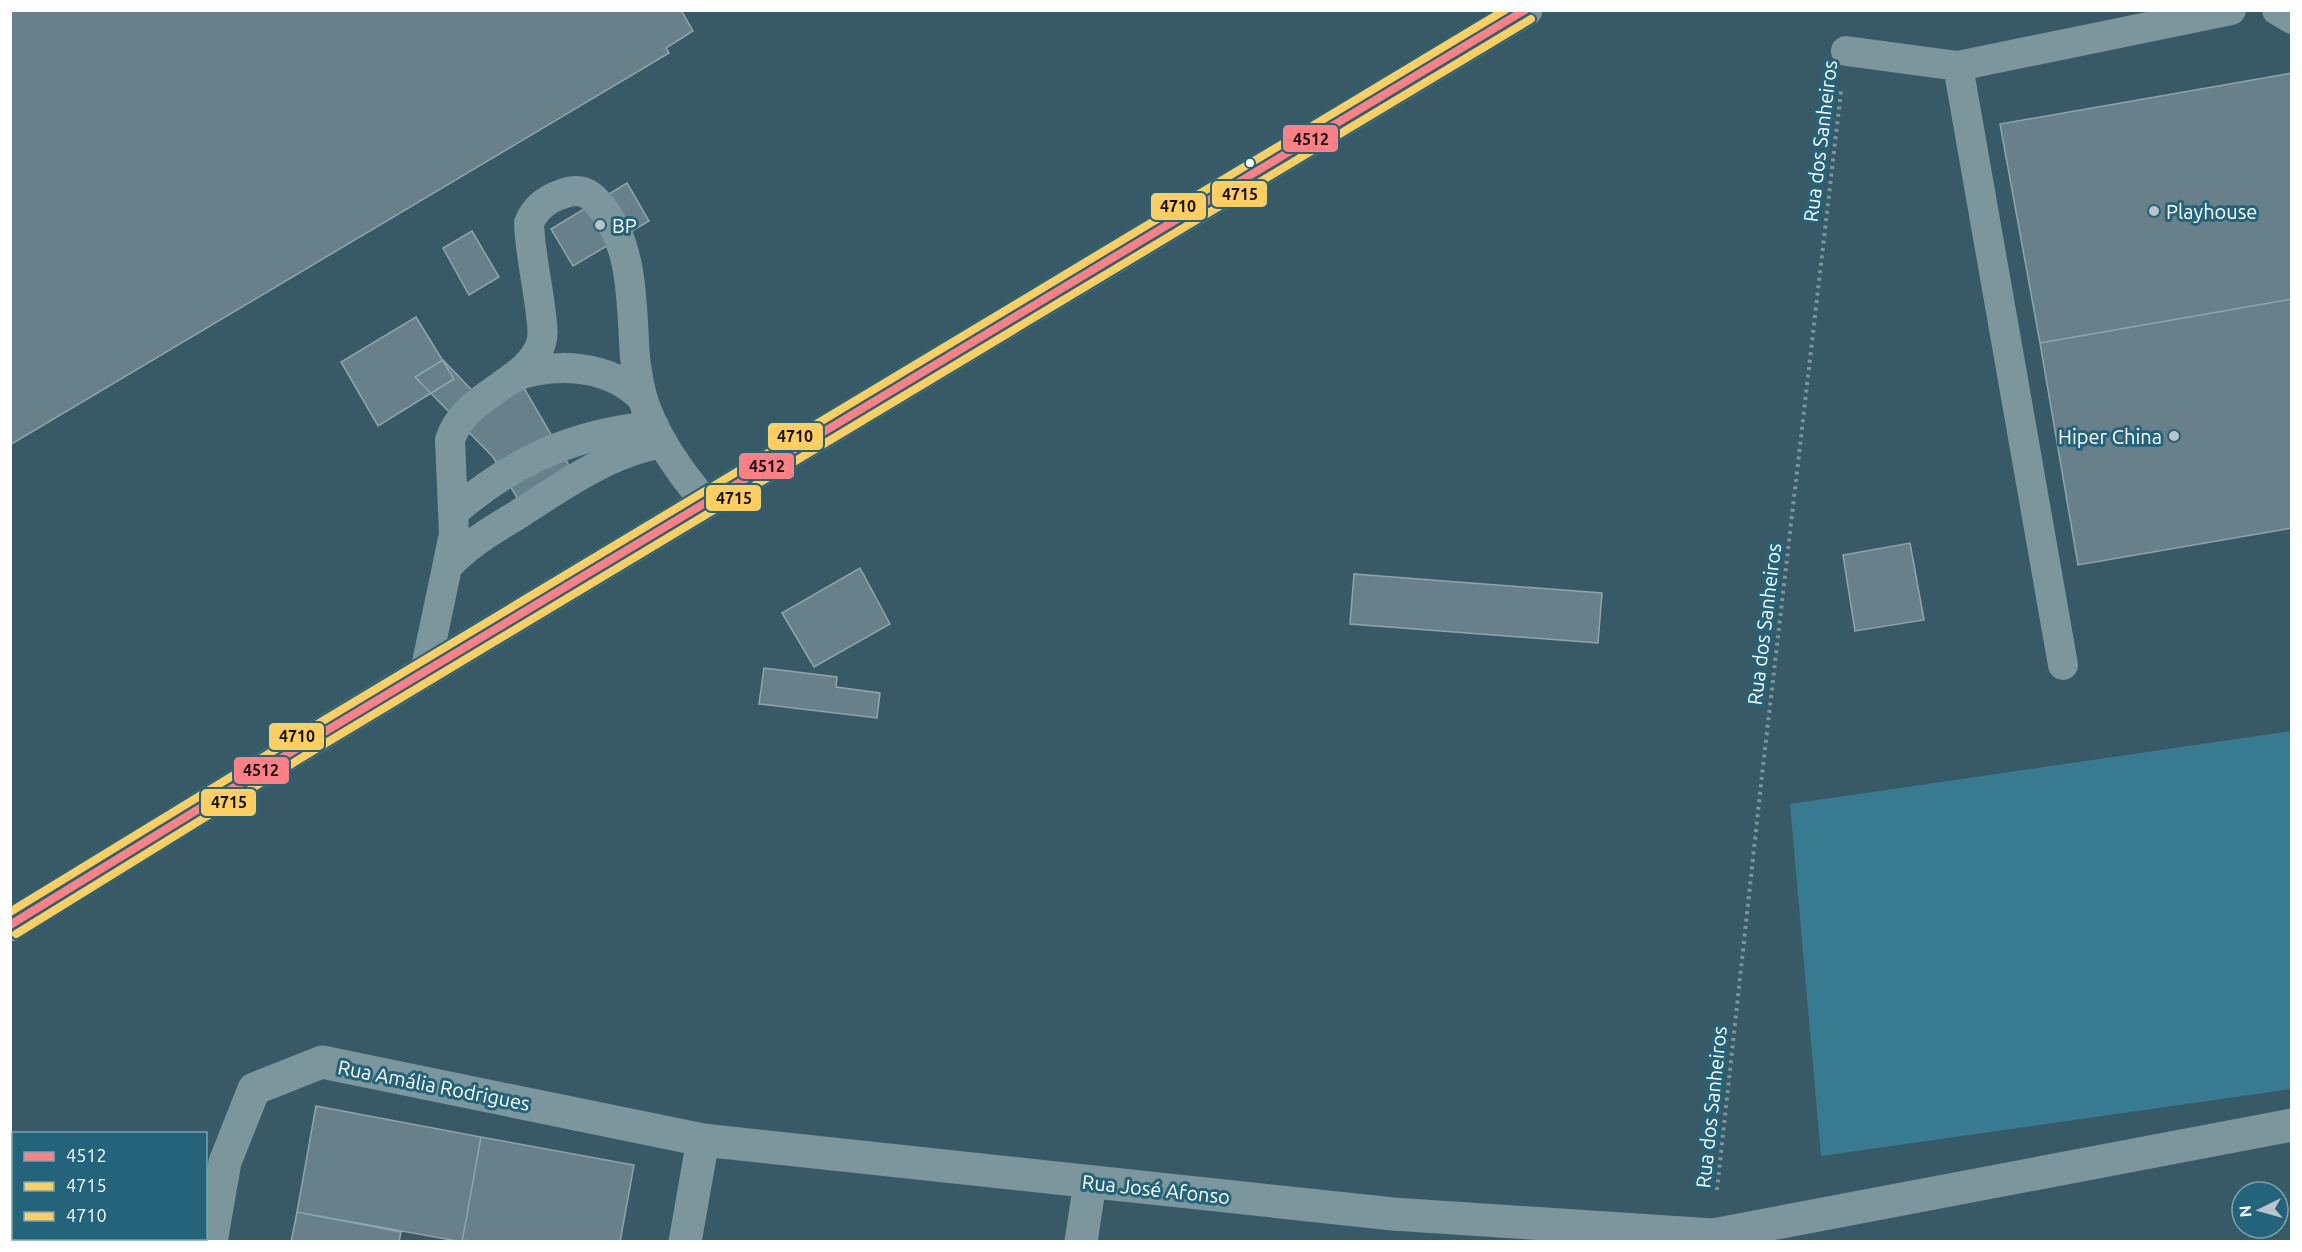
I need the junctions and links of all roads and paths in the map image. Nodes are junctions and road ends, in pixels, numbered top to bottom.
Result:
1 (1526, 10) edge
2 (2232, 10) edge
3 (2277, 10) edge
4 (2292, 19) edge
5 (1846, 51) joint
6 (1958, 66) junction
7 (513, 377) junction
8 (642, 398) junction
9 (659, 435) junction
10 (706, 503) junction
11 (454, 512) junction
12 (448, 566) junction
13 (2063, 665) dead end
14 (425, 672) junction
15 (10, 925) edge
16 (2292, 1125) edge
17 (703, 1140) junction
18 (1090, 1182) junction
19 (1484, 1231) edge
20 (1713, 1235) junction
21 (211, 1242) edge
22 (685, 1242) edge
23 (1081, 1242) edge

1 - 10 main road
2 - 6 lane
3 - 4 lane
5 - 6 lane
5 - 20 path, Rua dos Sanheiros
6 - 13 lane
7 - 8 lane
7 - 8 lane
7 - 11 lane
8 - 9 lane
9 - 10 lane
9 - 11 lane
9 - 12 lane
10 - 14 main road
11 - 12 lane
12 - 14 lane
14 - 15 main road
16 - 20 street, Rua José Afonso
17 - 18 street, Rua José Afonso
17 - 21 street, Rua Amália Rodrigues
17 - 22 street
18 - 19 street, Rua José Afonso
18 - 23 street
19 - 20 street, Rua José Afonso

